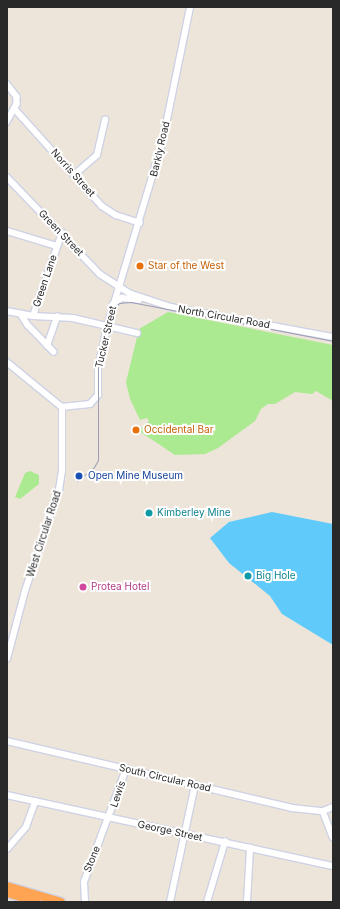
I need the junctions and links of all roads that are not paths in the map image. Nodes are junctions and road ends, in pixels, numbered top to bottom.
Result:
1 (190, 7) edge
2 (7, 84) edge
3 (15, 110) junction
4 (106, 120) dead end
5 (7, 122) edge
6 (74, 175) junction
7 (7, 177) edge
8 (140, 223) junction
9 (7, 231) edge
10 (62, 232) junction
11 (57, 246) junction
12 (118, 287) junction
13 (113, 304) junction
14 (159, 304) junction
15 (7, 311) edge
16 (21, 314) junction
17 (33, 316) junction
18 (57, 317) junction
19 (107, 327) junction
20 (136, 333) dead end
21 (333, 337) edge
22 (47, 346) junction
23 (54, 352) dead end
24 (7, 362) edge
25 (62, 407) junction
26 (7, 659) edge
27 (7, 741) edge
28 (126, 769) junction
29 (195, 785) junction
30 (7, 795) edge
31 (35, 802) junction
32 (333, 807) edge
33 (323, 811) junction
34 (109, 818) junction
35 (185, 834) junction
36 (333, 837) edge
37 (226, 842) junction
38 (250, 848) junction
39 (7, 849) edge
40 (333, 866) edge
41 (7, 886) edge
42 (7, 893) edge
43 (37, 902) edge
44 (61, 902) edge
45 (85, 902) edge
46 (170, 902) edge
47 (207, 902) edge
48 (247, 902) edge

1 - 8 street, Barkly Road
2 - 3 street
3 - 5 street
3 - 6 street, Norris Street
4 - 6 street
6 - 8 street, Norris Street
7 - 10 street, Green Street
8 - 12 street, Barkly Road
9 - 11 street, Green Lane
10 - 11 street, Green Lane
10 - 12 street, Green Street
11 - 17 street, Green Lane
12 - 13 street, Tucker Street
12 - 14 street, North Circular Road
13 - 14 street
13 - 19 street, Tucker Street
14 - 21 street, North Circular Road
15 - 16 street
16 - 17 street
16 - 22 street
17 - 18 street
18 - 19 street
18 - 22 street
19 - 20 street
19 - 25 street, Tucker Street
22 - 23 street
24 - 25 street
25 - 26 street, West Circular Road
27 - 28 street, South Circular Road
28 - 29 street, South Circular Road
28 - 34 street, Lewis
29 - 33 street, South Circular Road
29 - 35 street
30 - 31 street, George Street
31 - 34 street, George Street
31 - 39 street
32 - 33 street
33 - 36 street
34 - 35 street, George Street
34 - 45 street, Stone
35 - 37 street, George Street
35 - 46 street
37 - 38 street, George Street
37 - 47 street
38 - 40 street, George Street
38 - 48 street
41 - 44 highway
42 - 43 highway

